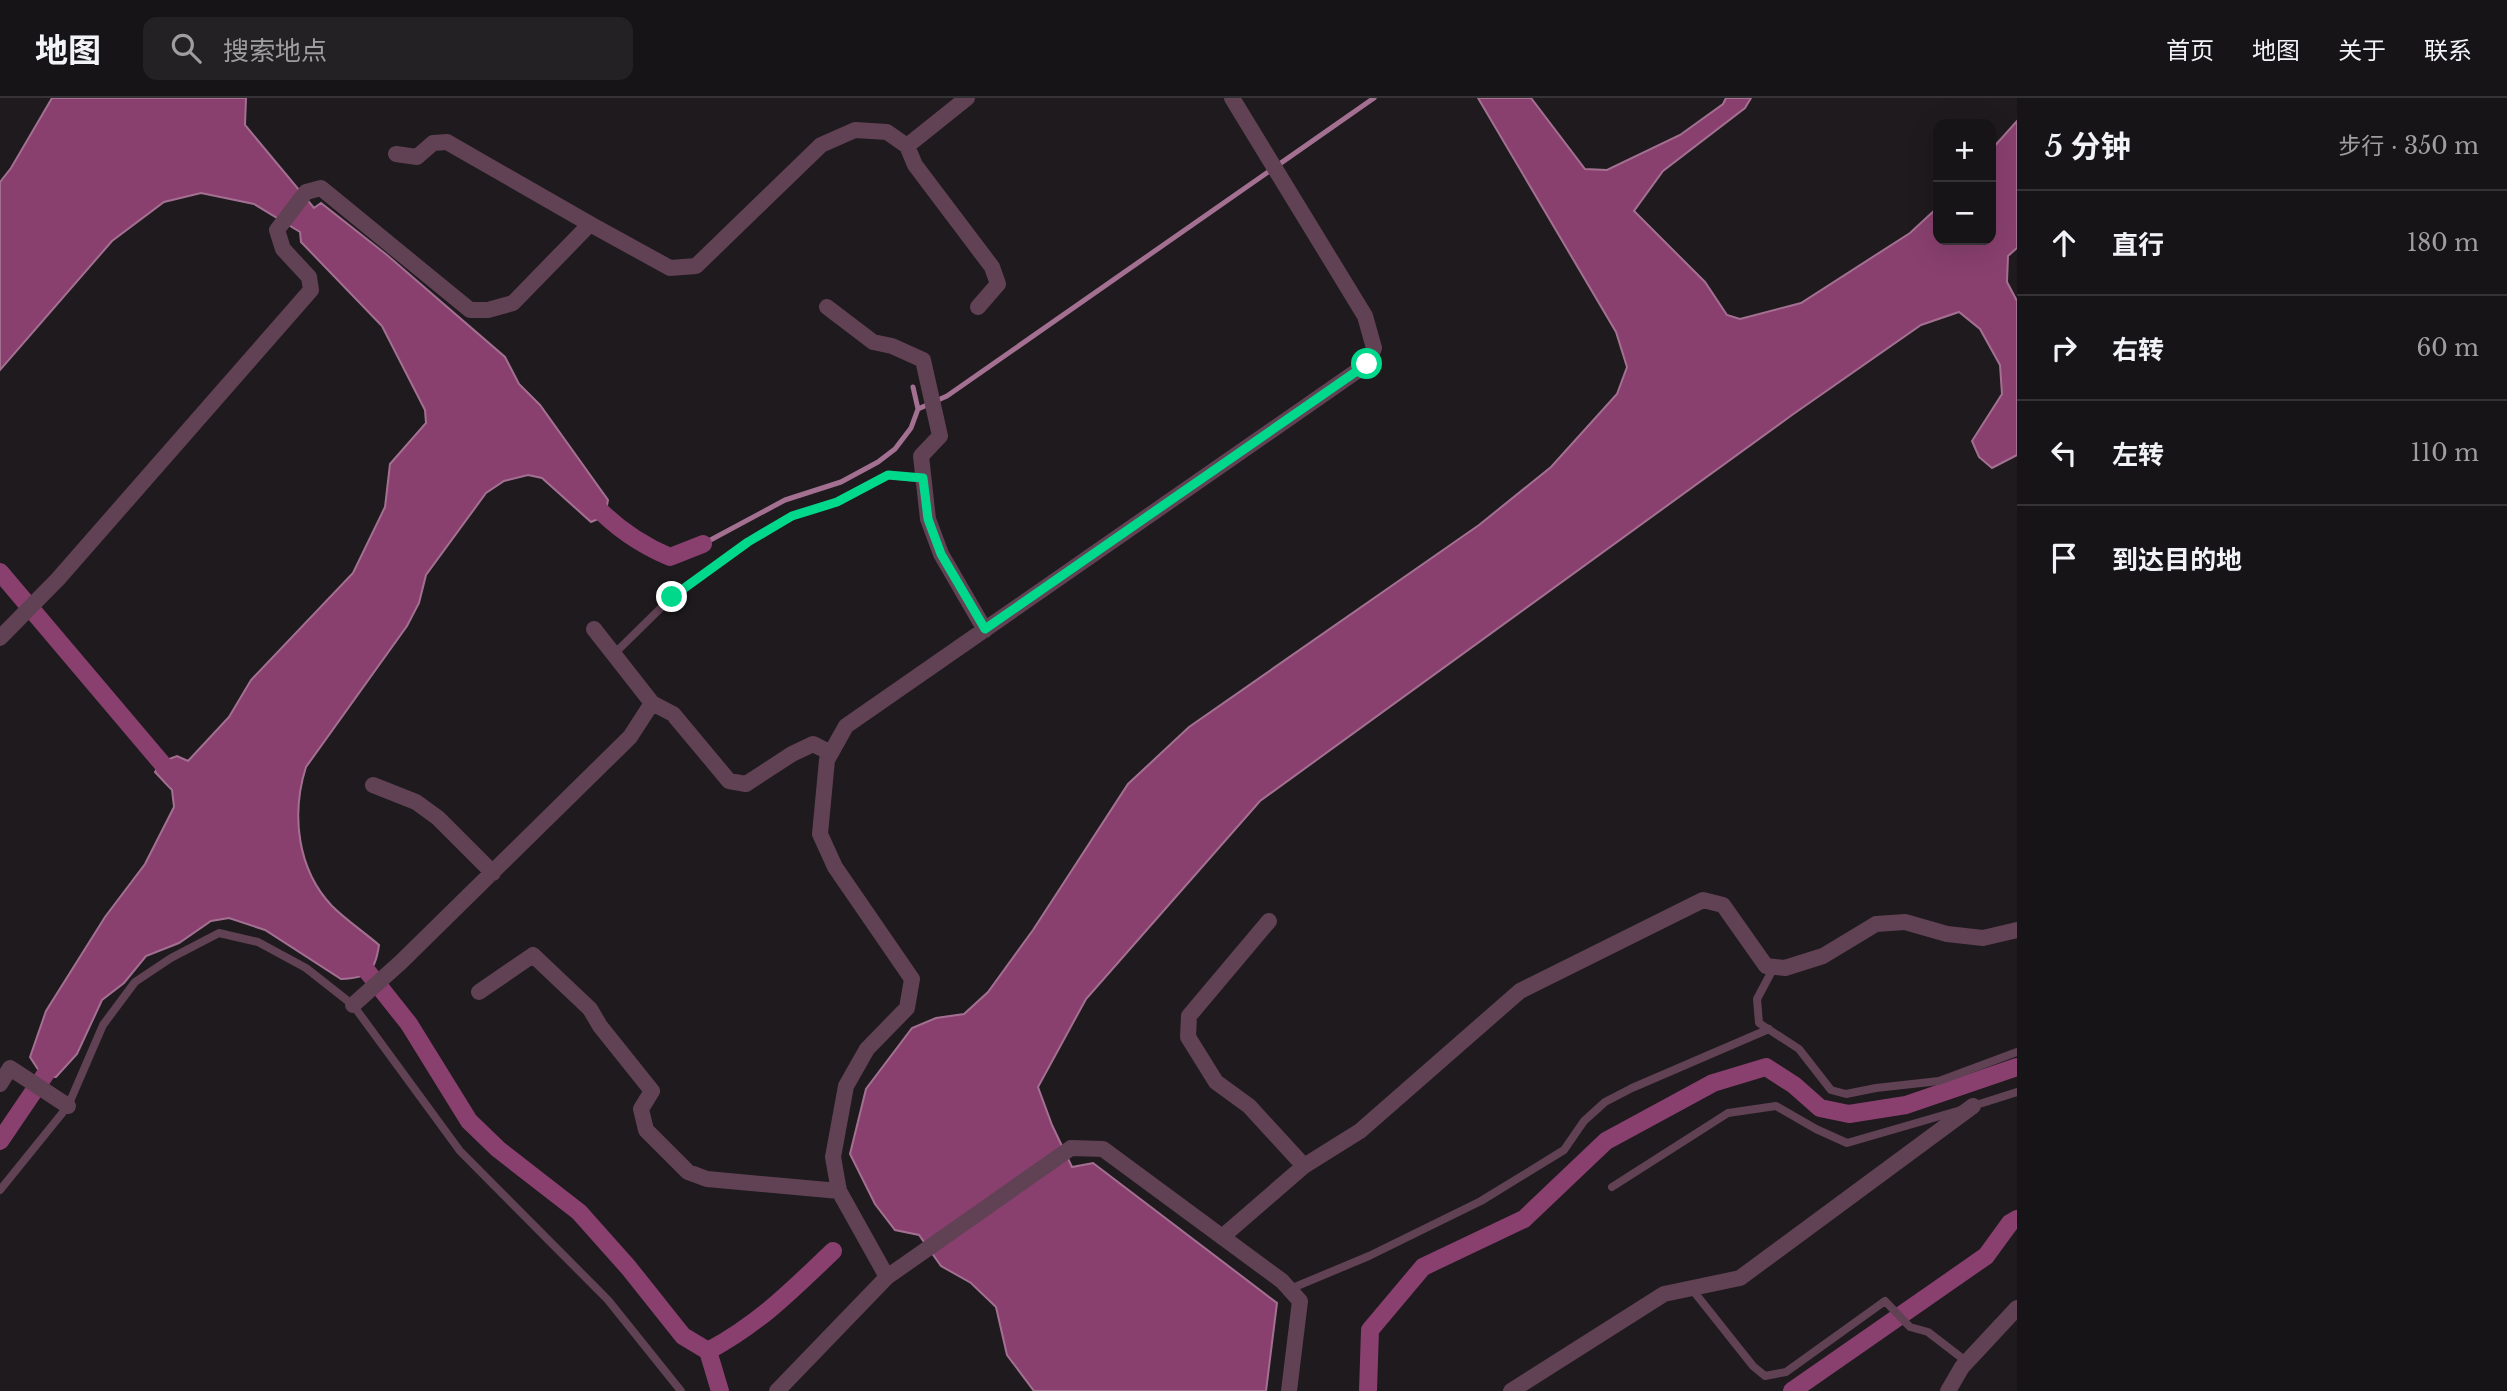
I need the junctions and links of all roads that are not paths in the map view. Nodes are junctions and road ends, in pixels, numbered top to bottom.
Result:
1 (967, 98) edge
2 (1232, 98) edge
3 (907, 146) junction
4 (396, 154) dead end
5 (590, 223) junction
6 (827, 307) dead end
7 (978, 307) dead end
8 (923, 478) junction
9 (594, 629) dead end
10 (985, 629) junction
11 (2, 636) edge
12 (614, 654) junction
13 (652, 703) junction
14 (831, 753) junction
15 (373, 785) dead end
16 (493, 873) junction
17 (1269, 921) dead end
18 (2017, 930) edge
19 (1774, 967) junction
20 (479, 992) dead end
21 (353, 1004) junction
22 (1769, 1029) junction
23 (2017, 1052) edge
24 (0, 1084) edge
25 (2017, 1092) edge
26 (68, 1105) junction
27 (1973, 1106) junction
28 (1304, 1166) junction
29 (1612, 1187) dead end
30 (0, 1190) edge
31 (839, 1191) junction
32 (1222, 1237) junction
33 (887, 1277) junction
34 (1290, 1289) junction
35 (1691, 1289) junction
36 (2017, 1308) edge
37 (1968, 1362) junction
38 (681, 1391) edge
39 (777, 1391) edge
40 (1289, 1391) edge
41 (1511, 1391) edge
42 (1948, 1391) edge

1 - 3 street
2 - 10 street
3 - 5 street
3 - 7 street
4 - 5 street
5 - 11 street
6 - 8 street
8 - 10 street
8 - 12 lane
9 - 12 street
10 - 14 street
12 - 13 street
13 - 14 street
13 - 16 street
14 - 31 street
15 - 16 street
16 - 21 street
17 - 28 street
18 - 19 street
19 - 22 lane
19 - 28 street
20 - 31 street
21 - 26 lane
21 - 38 lane
22 - 23 lane
22 - 34 lane
24 - 26 street
25 - 27 lane
26 - 30 lane
27 - 29 lane
27 - 35 street
28 - 32 street
31 - 33 street
32 - 33 street
32 - 34 street
33 - 39 street
34 - 40 street
35 - 37 lane
35 - 41 street
36 - 37 street
37 - 42 street

